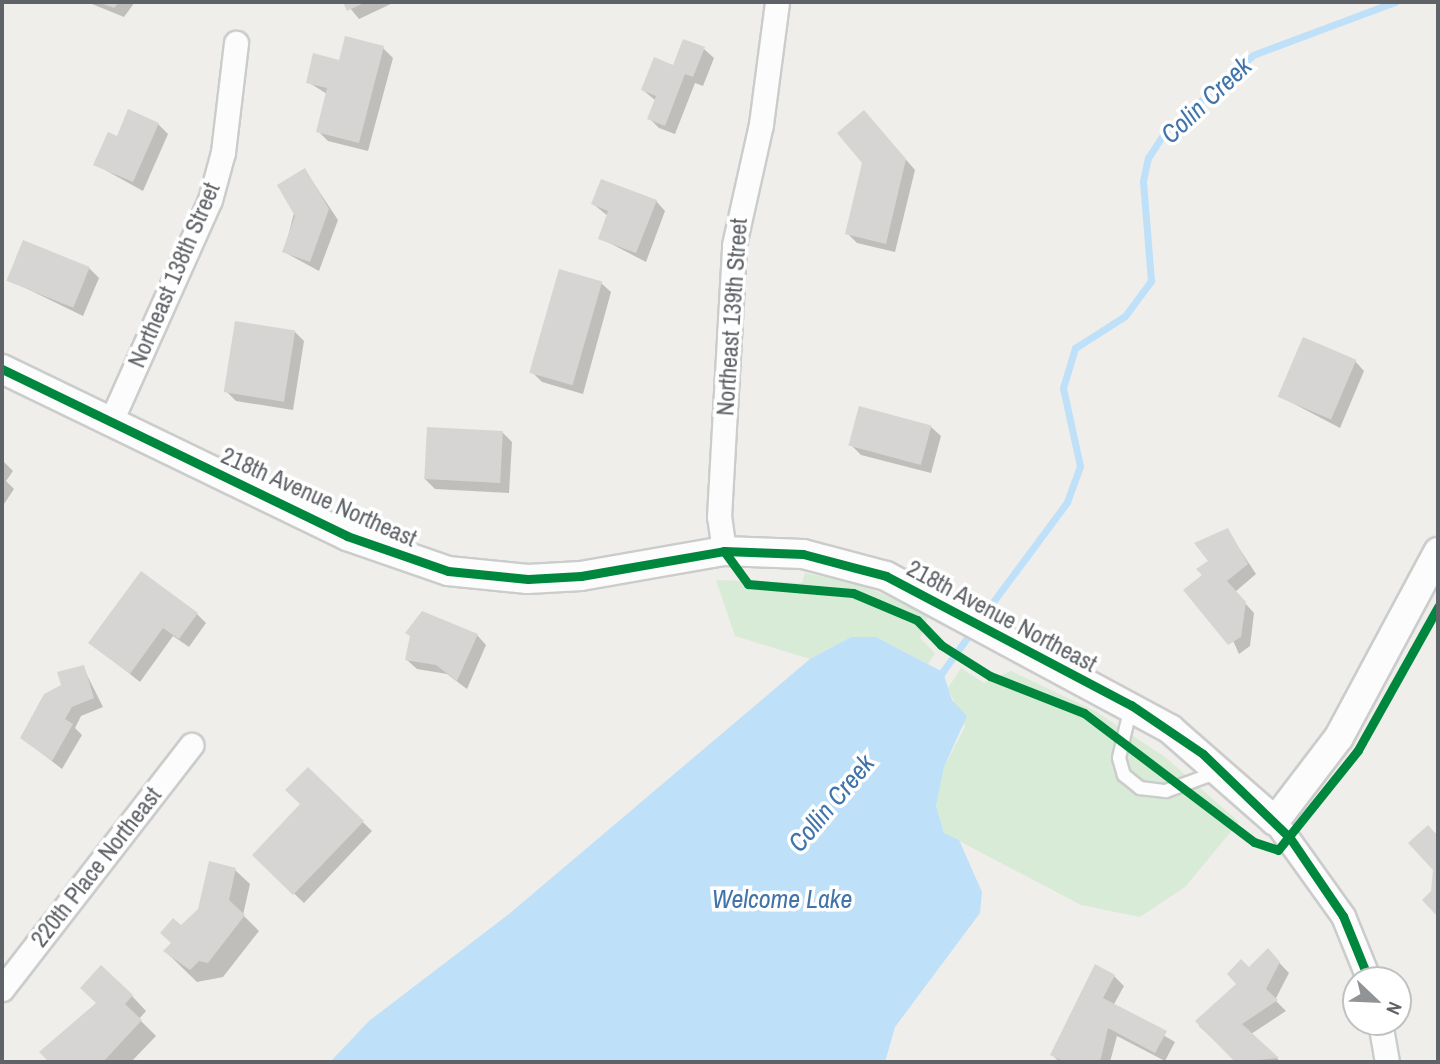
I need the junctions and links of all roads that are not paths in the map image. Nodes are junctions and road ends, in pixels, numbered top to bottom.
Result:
1 (778, 2) edge
2 (236, 43) dead end
3 (2, 369) edge
4 (111, 421) junction
5 (724, 551) junction
6 (1438, 552) edge
7 (1131, 705) junction
8 (191, 745) dead end
9 (1221, 770) junction
10 (1275, 821) junction
11 (1363, 966) edge
12 (2, 989) edge
13 (1382, 1036) edge
14 (1387, 1062) edge

1 - 5 street, Northeast 139th Street
2 - 4 street, Northeast 138th Street
3 - 4 street, 218th Avenue Northeast
4 - 5 street, 218th Avenue Northeast
5 - 7 street, 218th Avenue Northeast
6 - 10 street
7 - 9 street, 218th Avenue Northeast
7 - 9 lane
8 - 12 street, 220th Place Northeast
9 - 10 street, 218th Avenue Northeast
10 - 11 street
13 - 14 street

